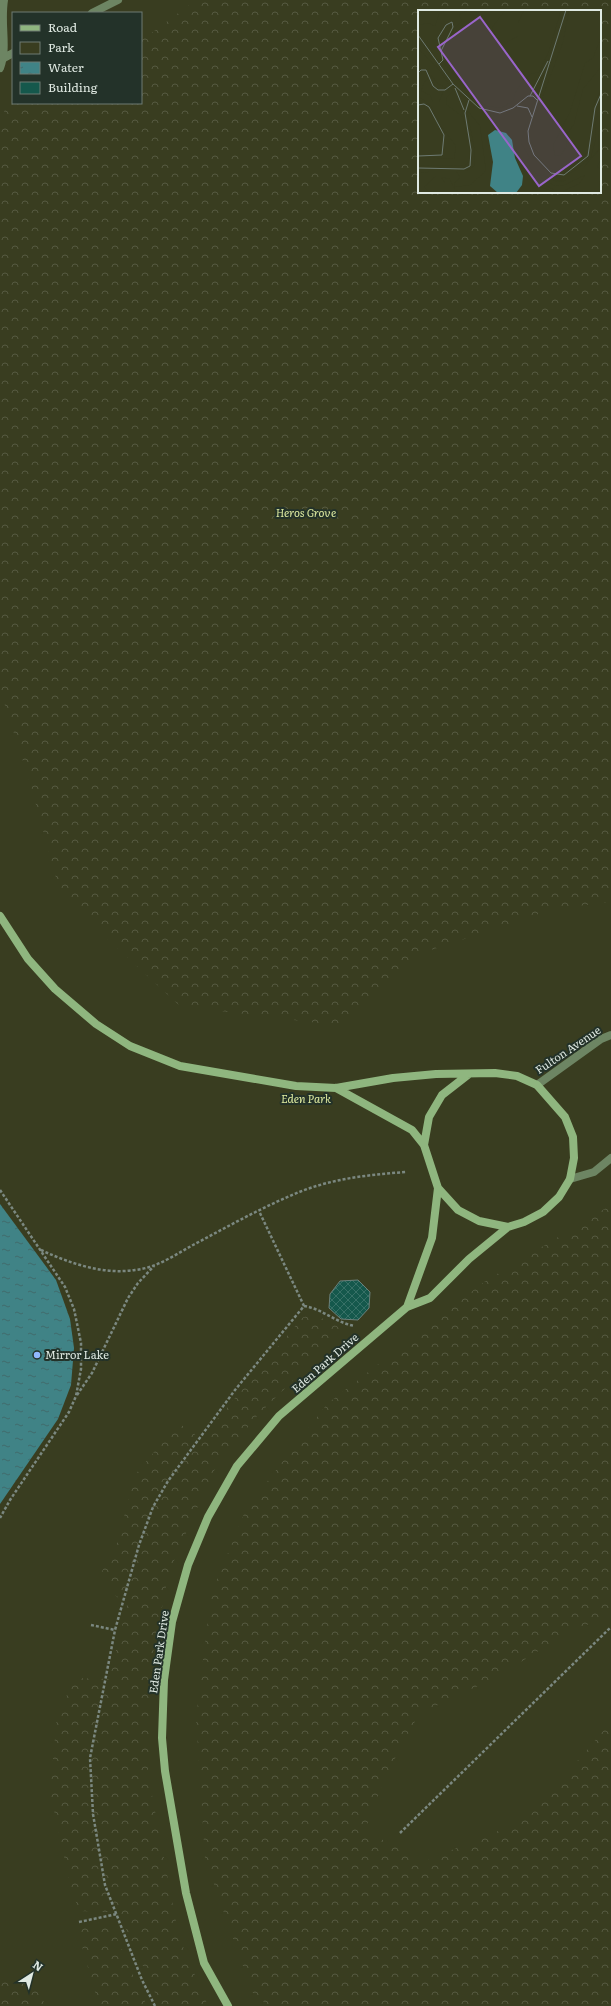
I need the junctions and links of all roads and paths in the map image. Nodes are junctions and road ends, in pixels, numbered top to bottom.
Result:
1 (4, 0) edge
2 (118, 0) edge
3 (94, 12) edge
4 (12, 54) edge
5 (4, 58) junction
6 (0, 68) edge
7 (0, 916) edge
8 (611, 1034) edge
9 (469, 1074) junction
10 (537, 1085) junction
11 (336, 1088) junction
12 (424, 1145) junction
13 (611, 1158) edge
14 (406, 1172) dead end
15 (570, 1179) junction
16 (438, 1188) junction
17 (0, 1190) edge
18 (508, 1226) junction
19 (41, 1250) junction
20 (154, 1266) junction
21 (304, 1306) dead end
22 (407, 1307) junction
23 (356, 1326) dead end
24 (76, 1396) junction
25 (0, 1518) edge
26 (91, 1625) dead end
27 (611, 1628) edge
28 (115, 1630) dead end
29 (400, 1833) dead end
30 (117, 1914) dead end
31 (79, 1922) dead end
32 (228, 2006) edge

1 - 5 street
2 - 3 street
4 - 5 street
5 - 6 street
7 - 11 street, Eden Park Drive
8 - 10 street, Fulton Avenue
9 - 10 street, Eden Park Drive
9 - 11 street, Eden Park Drive
9 - 12 street, Eden Park Drive
10 - 15 street, Eden Park Drive
11 - 12 street, Eden Park Drive
12 - 16 street, Eden Park Drive
13 - 15 street
14 - 20 path
15 - 18 street, Eden Park Drive
16 - 18 street, Eden Park Drive
16 - 22 street, Eden Park Drive
17 - 19 path
18 - 22 street, Eden Park Drive
19 - 20 path
19 - 24 path
20 - 24 path
21 - 23 path
22 - 32 street, Eden Park Drive
24 - 25 path
26 - 28 path
27 - 29 path
30 - 31 path

